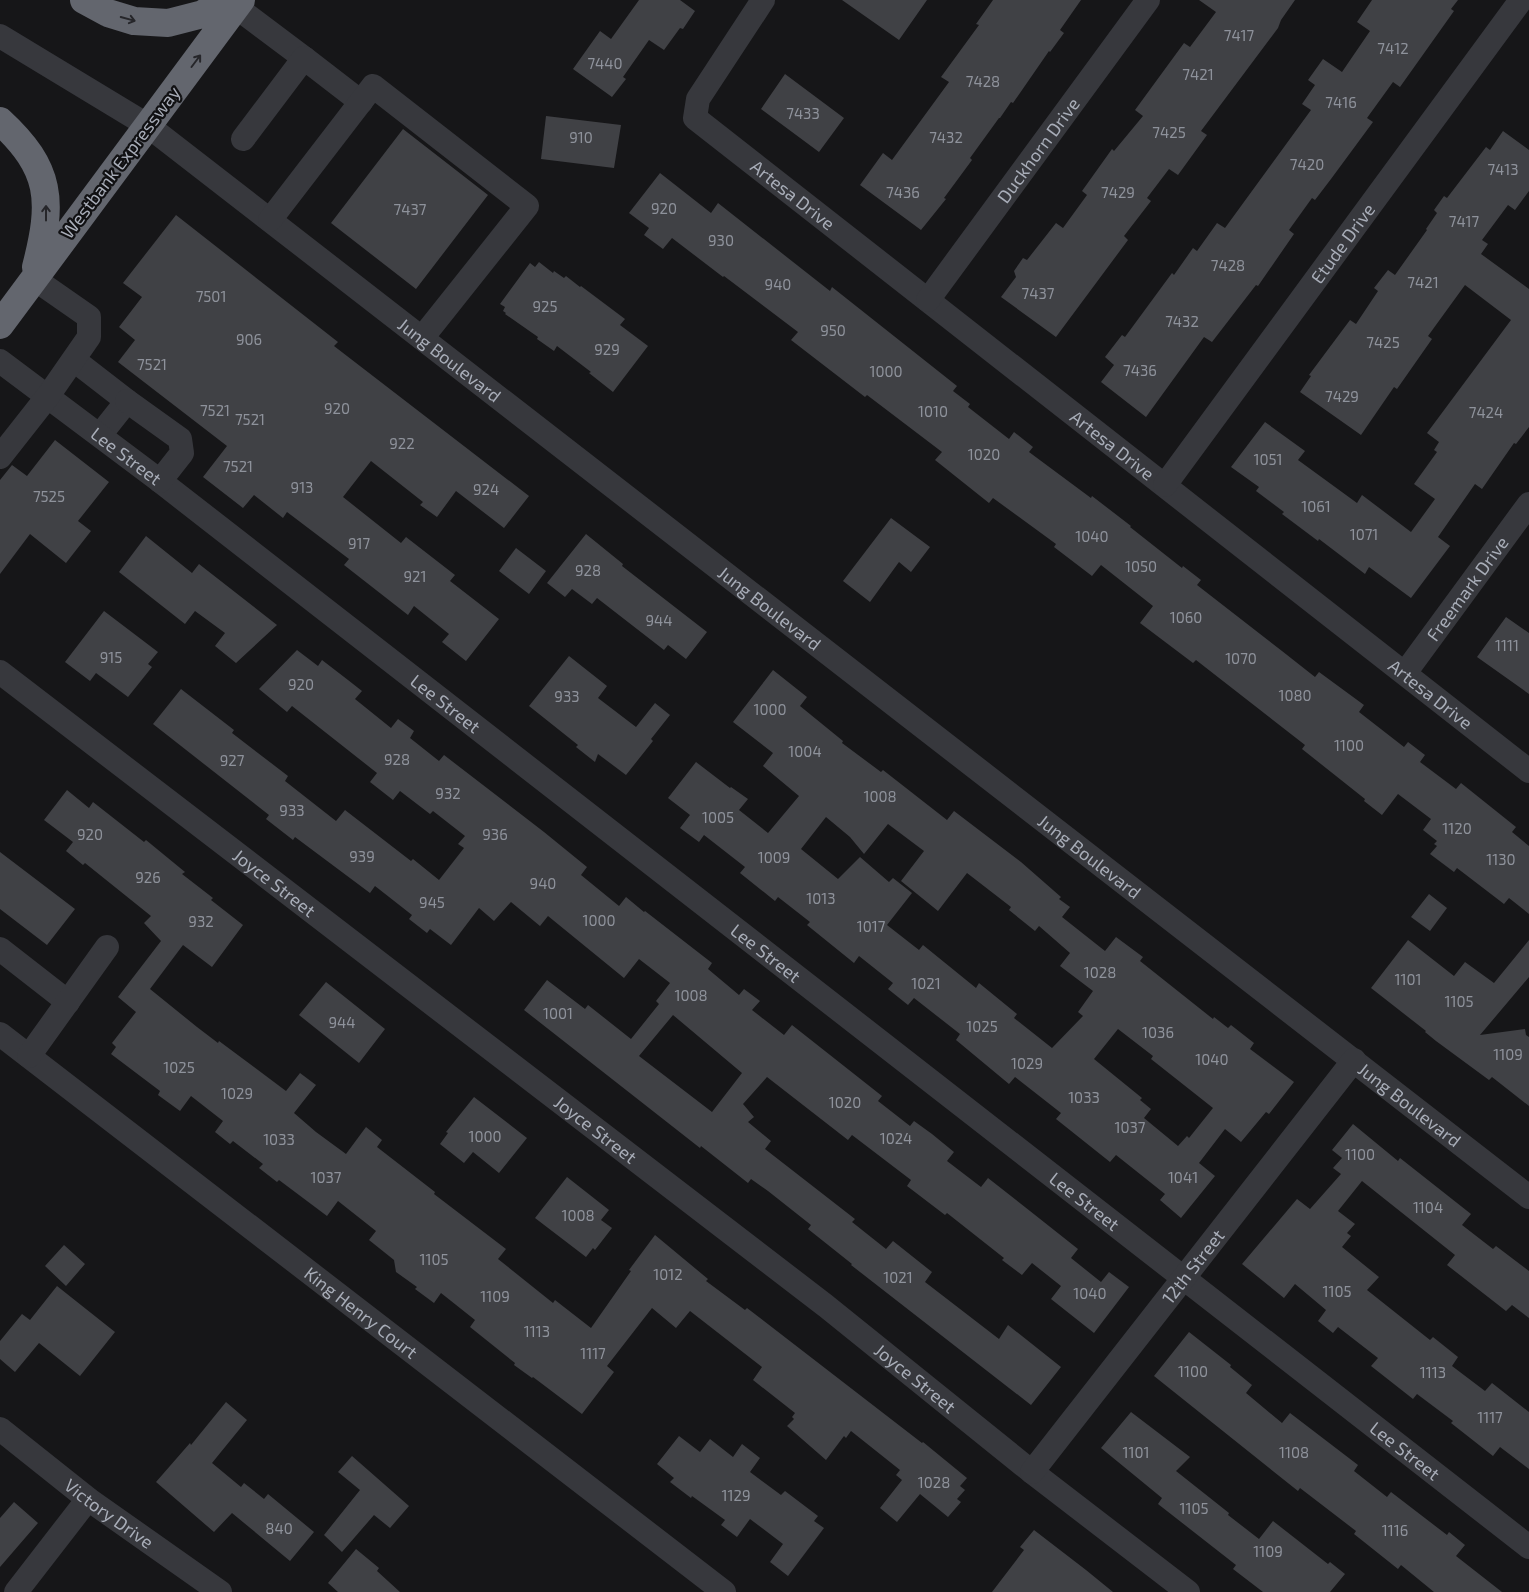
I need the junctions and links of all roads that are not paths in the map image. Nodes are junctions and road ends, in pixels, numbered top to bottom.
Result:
1 (84, 0) edge
2 (762, 0) edge
3 (1148, 0) edge
4 (1521, 0) edge
5 (233, 2) edge
6 (0, 36) edge
7 (304, 58) junction
8 (361, 102) junction
9 (0, 121) edge
10 (147, 126) junction
11 (243, 139) dead end
12 (270, 220) junction
13 (33, 278) junction
14 (928, 300) junction
15 (0, 325) edge
16 (422, 338) junction
17 (74, 360) junction
18 (0, 361) edge
19 (48, 396) junction
20 (127, 401) junction
21 (100, 435) junction
22 (0, 456) edge
23 (160, 481) junction
24 (1165, 485) junction
25 (1529, 504) edge
26 (0, 672) edge
27 (1405, 673) junction
28 (1529, 771) edge
29 (107, 947) dead end
30 (0, 949) edge
31 (68, 1002) junction
32 (0, 1034) edge
33 (29, 1056) junction
34 (1354, 1060) junction
35 (1529, 1197) edge
36 (1184, 1278) junction
37 (0, 1429) edge
38 (1032, 1472) junction
39 (88, 1499) junction
40 (1529, 1546) edge
41 (16, 1592) edge
42 (220, 1592) edge
43 (724, 1592) edge
44 (1188, 1592) edge

1 -> 5 highway
2 - 14 street, Artesa Drive
3 - 14 street, Duckhorn Drive
4 - 24 street, Etude Drive
5 - 7 street
10 -> 5 highway, Westbank Expressway
6 - 10 street, Jung Boulevard
7 - 8 street
7 - 11 street
8 - 12 street
8 - 16 street
13 -> 9 highway
10 - 12 street, Jung Boulevard
10 - 13 highway, Westbank Expressway
12 - 16 street, Jung Boulevard
13 - 15 highway, Westbank Expressway
13 - 17 street
14 - 24 street, Artesa Drive
16 - 34 street, Jung Boulevard
17 - 19 street
17 - 20 street
18 - 19 street, Lee Street
19 - 21 street, Lee Street
19 - 22 street
20 - 21 street
20 - 23 street
21 - 23 street, Lee Street
23 - 36 street, Lee Street
24 - 27 street, Artesa Drive
25 - 27 street, Freemark Drive
26 - 38 street, Joyce Street
27 - 28 street, Artesa Drive
29 - 31 street
30 - 31 street
31 - 33 street
32 - 33 street, King Henry Court
33 - 43 street, King Henry Court
34 - 35 street, Jung Boulevard
34 - 36 street, 12th Street
36 - 38 street, 12th Street
36 - 40 street, Lee Street
37 - 39 street, Victory Drive
38 - 44 street, Joyce Street
39 - 41 street
39 - 42 street, Victory Drive

